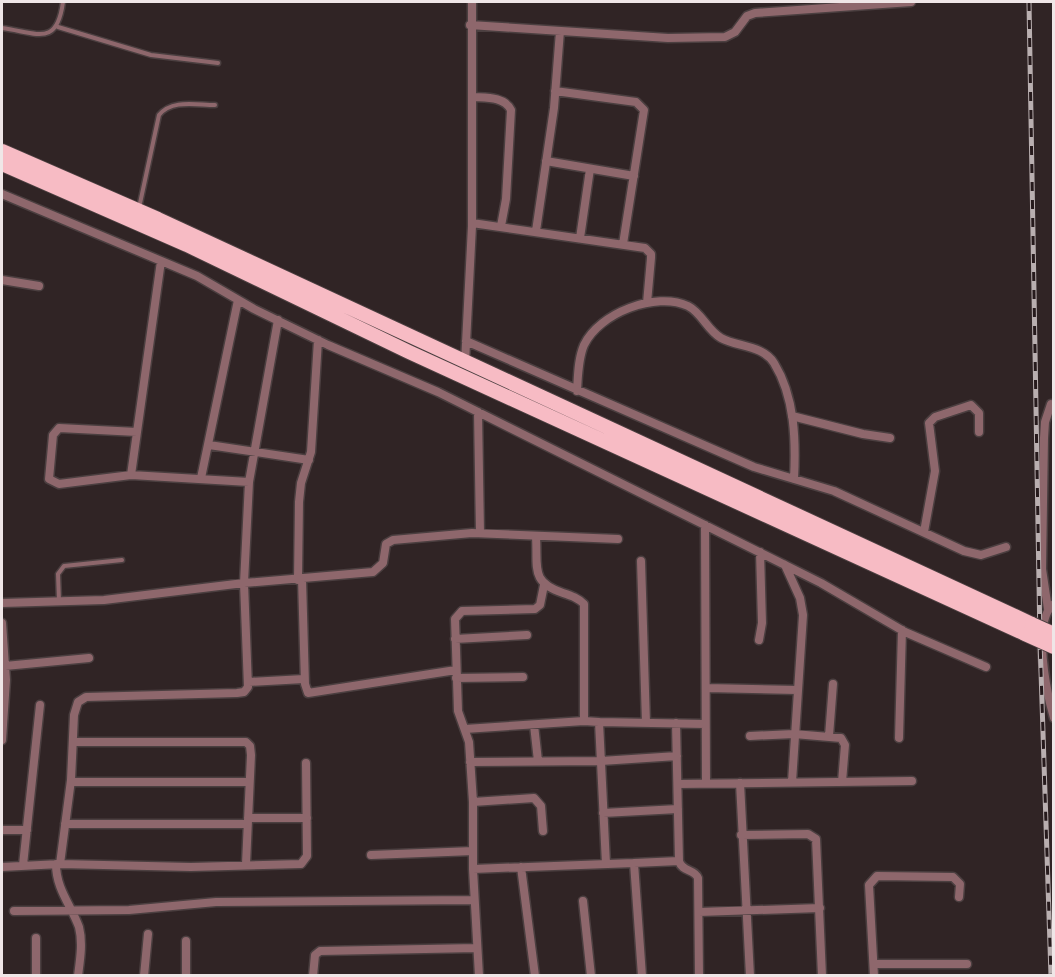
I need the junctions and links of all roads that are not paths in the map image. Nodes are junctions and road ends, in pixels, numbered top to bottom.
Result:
1 (63, 2) edge
2 (472, 2) edge
3 (911, 2) edge
4 (470, 26) junction
5 (58, 27) junction
6 (2, 28) edge
7 (560, 32) junction
8 (218, 63) dead end
9 (555, 91) junction
10 (472, 97) junction
11 (215, 105) dead end
12 (2, 151) edge
13 (546, 161) junction
14 (2, 164) edge
15 (590, 169) junction
16 (634, 176) junction
17 (2, 194) edge
18 (139, 211) junction
19 (472, 223) junction
20 (501, 226) junction
21 (536, 231) junction
22 (580, 238) junction
23 (623, 244) junction
24 (161, 261) junction
25 (2, 280) edge
26 (39, 286) dead end
27 (238, 300) junction
28 (647, 303) junction
29 (278, 320) junction
30 (318, 340) junction
31 (466, 341) junction
32 (465, 363) junction
33 (577, 391) junction
34 (1051, 404) dead end
35 (478, 412) junction
36 (792, 416) junction
37 (137, 432) junction
38 (979, 432) dead end
39 (890, 438) dead end
40 (208, 445) junction
41 (254, 451) junction
42 (309, 460) junction
43 (131, 475) junction
44 (201, 478) junction
45 (794, 479) junction
46 (249, 482) junction
47 (705, 525) junction
48 (924, 532) junction
49 (480, 533) junction
50 (536, 537) junction
51 (618, 538) dead end
52 (1005, 547) dead end
53 (760, 552) junction
54 (122, 560) dead end
55 (641, 561) dead end
56 (785, 565) junction
57 (300, 579) junction
58 (244, 583) junction
59 (544, 585) junction
60 (59, 602) junction
61 (2, 603) edge
62 (1051, 607) edge
63 (2, 623) edge
64 (1029, 629) junction
65 (902, 630) junction
66 (1053, 634) edge
67 (527, 635) dead end
68 (455, 639) junction
69 (759, 640) dead end
70 (1053, 647) edge
71 (89, 658) dead end
72 (5, 666) junction
73 (986, 667) dead end
74 (456, 674) junction
75 (523, 677) dead end
76 (304, 679) junction
77 (249, 682) junction
78 (833, 684) dead end
79 (706, 688) junction
80 (797, 690) junction
81 (40, 705) dead end
82 (1053, 718) edge
83 (584, 721) junction
84 (599, 722) junction
85 (646, 723) junction
86 (676, 723) junction
87 (705, 724) junction
88 (534, 725) junction
89 (465, 729) junction
90 (794, 734) junction
91 (750, 736) dead end
92 (829, 736) junction
93 (899, 738) dead end
94 (2, 740) edge
95 (73, 742) junction
96 (677, 756) junction
97 (538, 761) junction
98 (601, 761) junction
99 (471, 762) junction
100 (306, 763) dead end
101 (912, 781) dead end
102 (71, 782) junction
103 (248, 782) junction
104 (792, 782) junction
105 (842, 782) junction
106 (706, 783) junction
107 (740, 783) junction
108 (678, 784) junction
109 (473, 802) junction
110 (678, 809) junction
111 (603, 813) junction
112 (307, 818) junction
113 (247, 821) junction
114 (65, 824) junction
115 (2, 830) edge
116 (27, 830) junction
117 (543, 831) dead end
118 (741, 835) junction
119 (473, 851) junction
120 (372, 855) dead end
121 (680, 861) junction
122 (634, 863) junction
123 (58, 864) junction
124 (246, 864) junction
125 (606, 864) junction
126 (23, 865) junction
127 (2, 867) edge
128 (521, 867) junction
129 (473, 869) junction
130 (959, 897) dead end
131 (473, 900) junction
132 (583, 901) dead end
133 (820, 908) junction
134 (748, 910) junction
135 (14, 911) dead end
136 (72, 911) junction
137 (699, 912) junction
138 (148, 934) dead end
139 (36, 938) dead end
140 (186, 941) dead end
141 (477, 948) junction
142 (874, 964) junction
143 (967, 964) dead end
144 (36, 975) edge
145 (78, 975) edge
146 (144, 975) edge
147 (186, 975) edge
148 (314, 975) edge
149 (479, 975) edge
150 (535, 975) edge
151 (591, 975) edge
152 (642, 975) edge
153 (699, 975) edge
154 (750, 975) edge
155 (822, 975) edge
156 (874, 975) edge

1 - 5 lane
2 - 4 street
3 - 7 street
4 - 7 street
4 - 10 street
5 - 6 lane
5 - 8 lane
7 - 9 street
9 - 13 street
9 - 16 street
10 - 19 street
10 - 20 street
11 - 18 lane
12 - 18 highway
13 - 15 street
13 - 21 street
14 - 64 highway
15 - 16 street
15 - 22 street
16 - 23 street
17 - 24 street
18 - 32 highway
19 - 20 street
19 - 31 street
20 - 21 street
21 - 22 street
22 - 23 street
23 - 28 street
24 - 27 street
24 - 37 street
25 - 26 street
27 - 29 street
27 - 40 street
28 - 33 street
28 - 36 street
29 - 30 street
29 - 41 street
30 - 35 street
30 - 42 street
31 - 32 street
31 - 33 street
32 - 64 highway
33 - 45 street
34 - 62 street
35 - 47 street
35 - 49 street
36 - 39 street
36 - 45 street
37 - 43 street
37 - 43 street
38 - 48 street
40 - 41 street
40 - 44 street
41 - 42 street
41 - 46 street
42 - 57 street
43 - 44 street
44 - 46 street
45 - 48 street
46 - 58 street
47 - 53 street
47 - 79 street
48 - 52 street
49 - 50 street
49 - 57 street
50 - 51 street
50 - 59 street
53 - 56 street
53 - 69 street
54 - 60 lane
55 - 85 street
56 - 65 street
56 - 80 street
57 - 58 street
57 - 76 street
58 - 60 street
58 - 77 street
59 - 68 street
59 - 83 street
60 - 61 street
62 - 82 street
63 - 72 street
64 - 66 highway, bridge
64 - 70 highway, bridge
65 - 73 street
65 - 93 street
67 - 68 street
68 - 74 street
71 - 72 street
72 - 94 street
74 - 75 street
74 - 76 street
74 - 89 street
76 - 77 street
77 - 95 street
78 - 92 street
79 - 80 street
79 - 87 street
80 - 90 street
81 - 116 street
83 - 84 street
83 - 88 street
84 - 85 street
84 - 98 street
85 - 86 street
86 - 87 street
86 - 96 street
87 - 106 street
88 - 89 street
88 - 97 street
89 - 99 street
90 - 91 street
90 - 92 street
90 - 104 street
92 - 105 street
95 - 102 street
95 - 103 street
96 - 98 street
96 - 108 street
97 - 98 street
97 - 99 street
98 - 111 street
99 - 109 street
100 - 112 street
101 - 105 street
102 - 103 street
102 - 114 street
103 - 113 street
104 - 105 street
104 - 107 street
106 - 107 street
106 - 108 street
107 - 118 street
108 - 110 street
109 - 117 street
109 - 119 street
110 - 111 street
110 - 121 street
111 - 125 street
112 - 113 street
112 - 124 street
113 - 114 street
113 - 124 street
114 - 123 street
115 - 116 street
116 - 126 street
118 - 133 street
118 - 134 street
119 - 120 street
119 - 129 street
121 - 122 street
121 - 137 street
122 - 125 street
122 - 152 street
123 - 124 street
123 - 126 street
123 - 136 street
125 - 128 street
126 - 127 street
128 - 129 street
128 - 150 street
129 - 131 street
130 - 142 street
131 - 136 street
131 - 141 street
132 - 151 street
133 - 134 street
133 - 155 street
134 - 137 street
134 - 154 street
135 - 136 street
136 - 145 street
137 - 153 street
138 - 146 street
139 - 144 street
140 - 147 street
141 - 148 street
141 - 149 street
142 - 143 street
142 - 156 street

